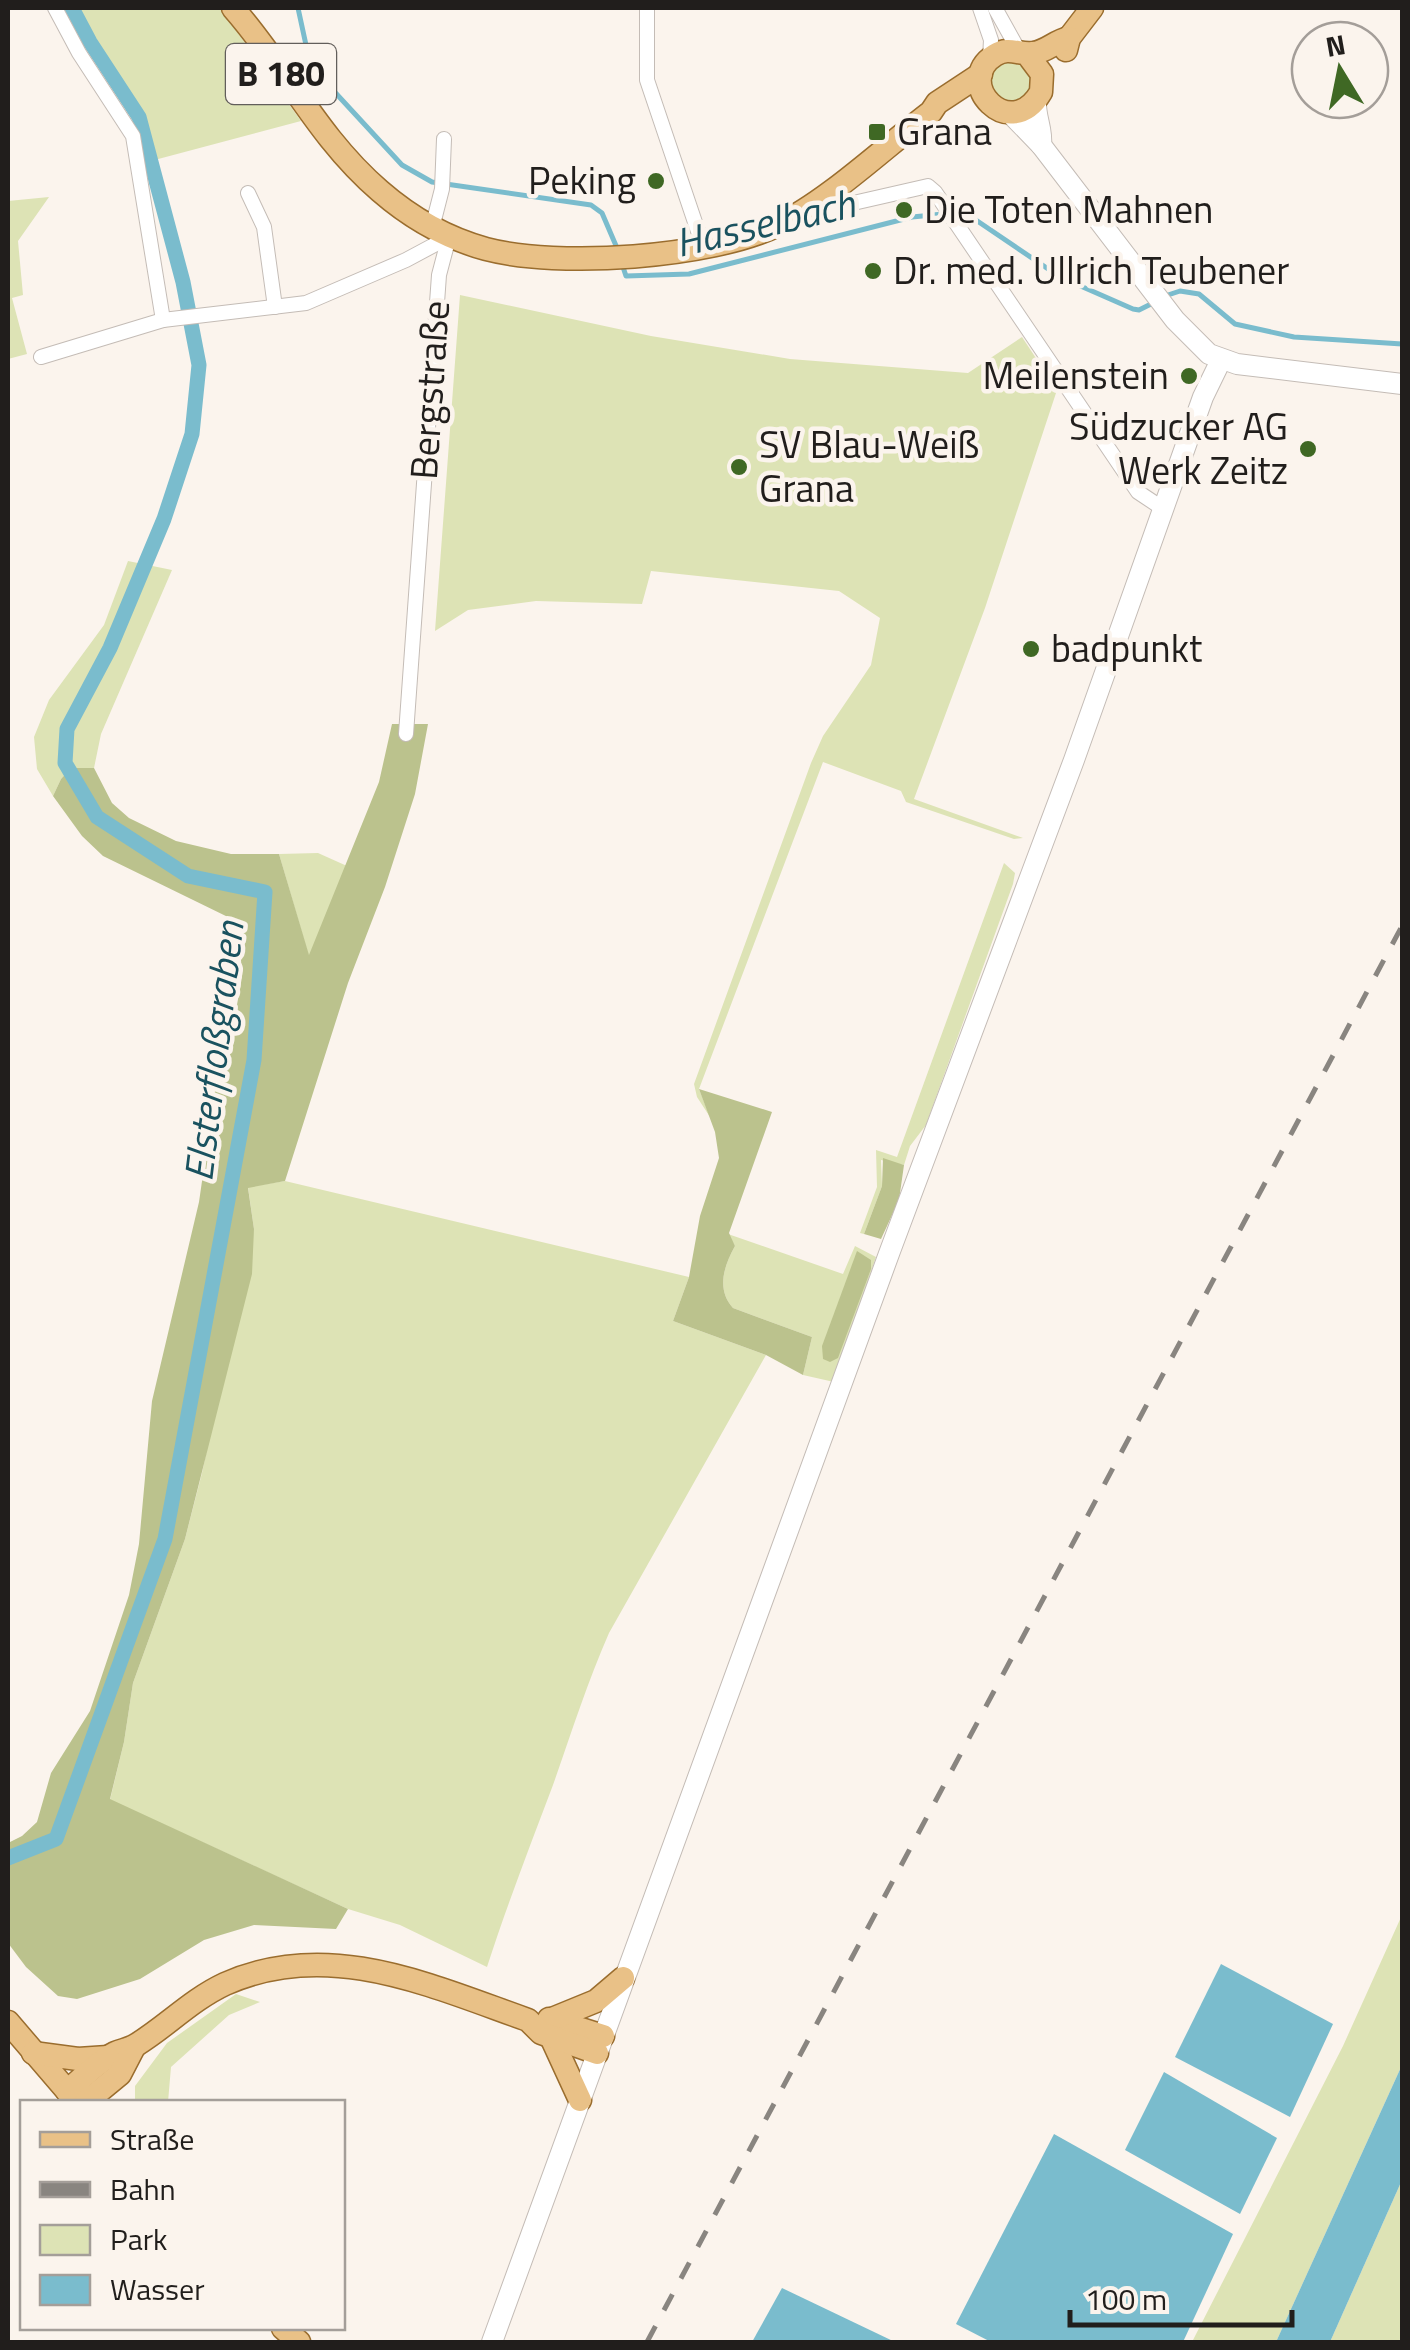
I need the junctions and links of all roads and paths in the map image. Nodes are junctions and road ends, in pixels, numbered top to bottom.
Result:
1 (56, 8) edge
2 (233, 8) edge
3 (647, 8) edge
4 (980, 8) edge
5 (995, 8) edge
6 (1092, 8) edge
7 (1069, 38) junction
8 (1023, 52) junction
9 (985, 66) junction
10 (1039, 91) junction
11 (1000, 109) junction
12 (931, 112) junction
13 (444, 140) dead end
14 (1041, 146) junction
15 (835, 192) junction
16 (248, 193) dead end
17 (440, 232) junction
18 (703, 246) junction
19 (275, 307) junction
20 (163, 320) junction
21 (41, 357) dead end
22 (1220, 360) junction
23 (1402, 384) edge
24 (1165, 510) junction
25 (406, 734) dead end
26 (624, 1978) junction
27 (8, 2022) edge
28 (552, 2028) junction
29 (600, 2045) junction
30 (34, 2053) junction
31 (114, 2065) junction
32 (77, 2099) edge
33 (116, 2100) edge
34 (580, 2100) junction
35 (492, 2342) edge

1 - 20 street
2 - 17 main road, B 180
3 - 18 street
4 - 9 street
5 - 8 street
6 - 7 main road
7 - 8 main road
7 - 10 main road
8 - 9 main road
8 - 10 main road
9 - 11 main road
9 - 12 main road, B 180
10 - 11 main road
10 - 14 main road
11 - 12 main road, B 180
11 - 14 main road
12 - 15 main road, B 180
13 - 17 street
14 - 22 main road
15 - 18 main road, B 180
15 - 24 street
16 - 19 street
17 - 18 main road, B 180
17 - 19 street, Bergstraße
17 - 25 street, Bergstraße
19 - 20 street, Bergstraße
20 - 21 street, Bergstraße
22 - 23 main road
22 - 24 main road
24 - 26 main road
26 - 28 main road
26 - 29 main road
27 - 30 main road
28 - 29 main road
28 - 31 main road
28 - 34 main road
29 - 34 main road
30 - 31 main road
30 - 32 main road
31 - 32 main road
31 - 33 main road
34 - 35 main road

